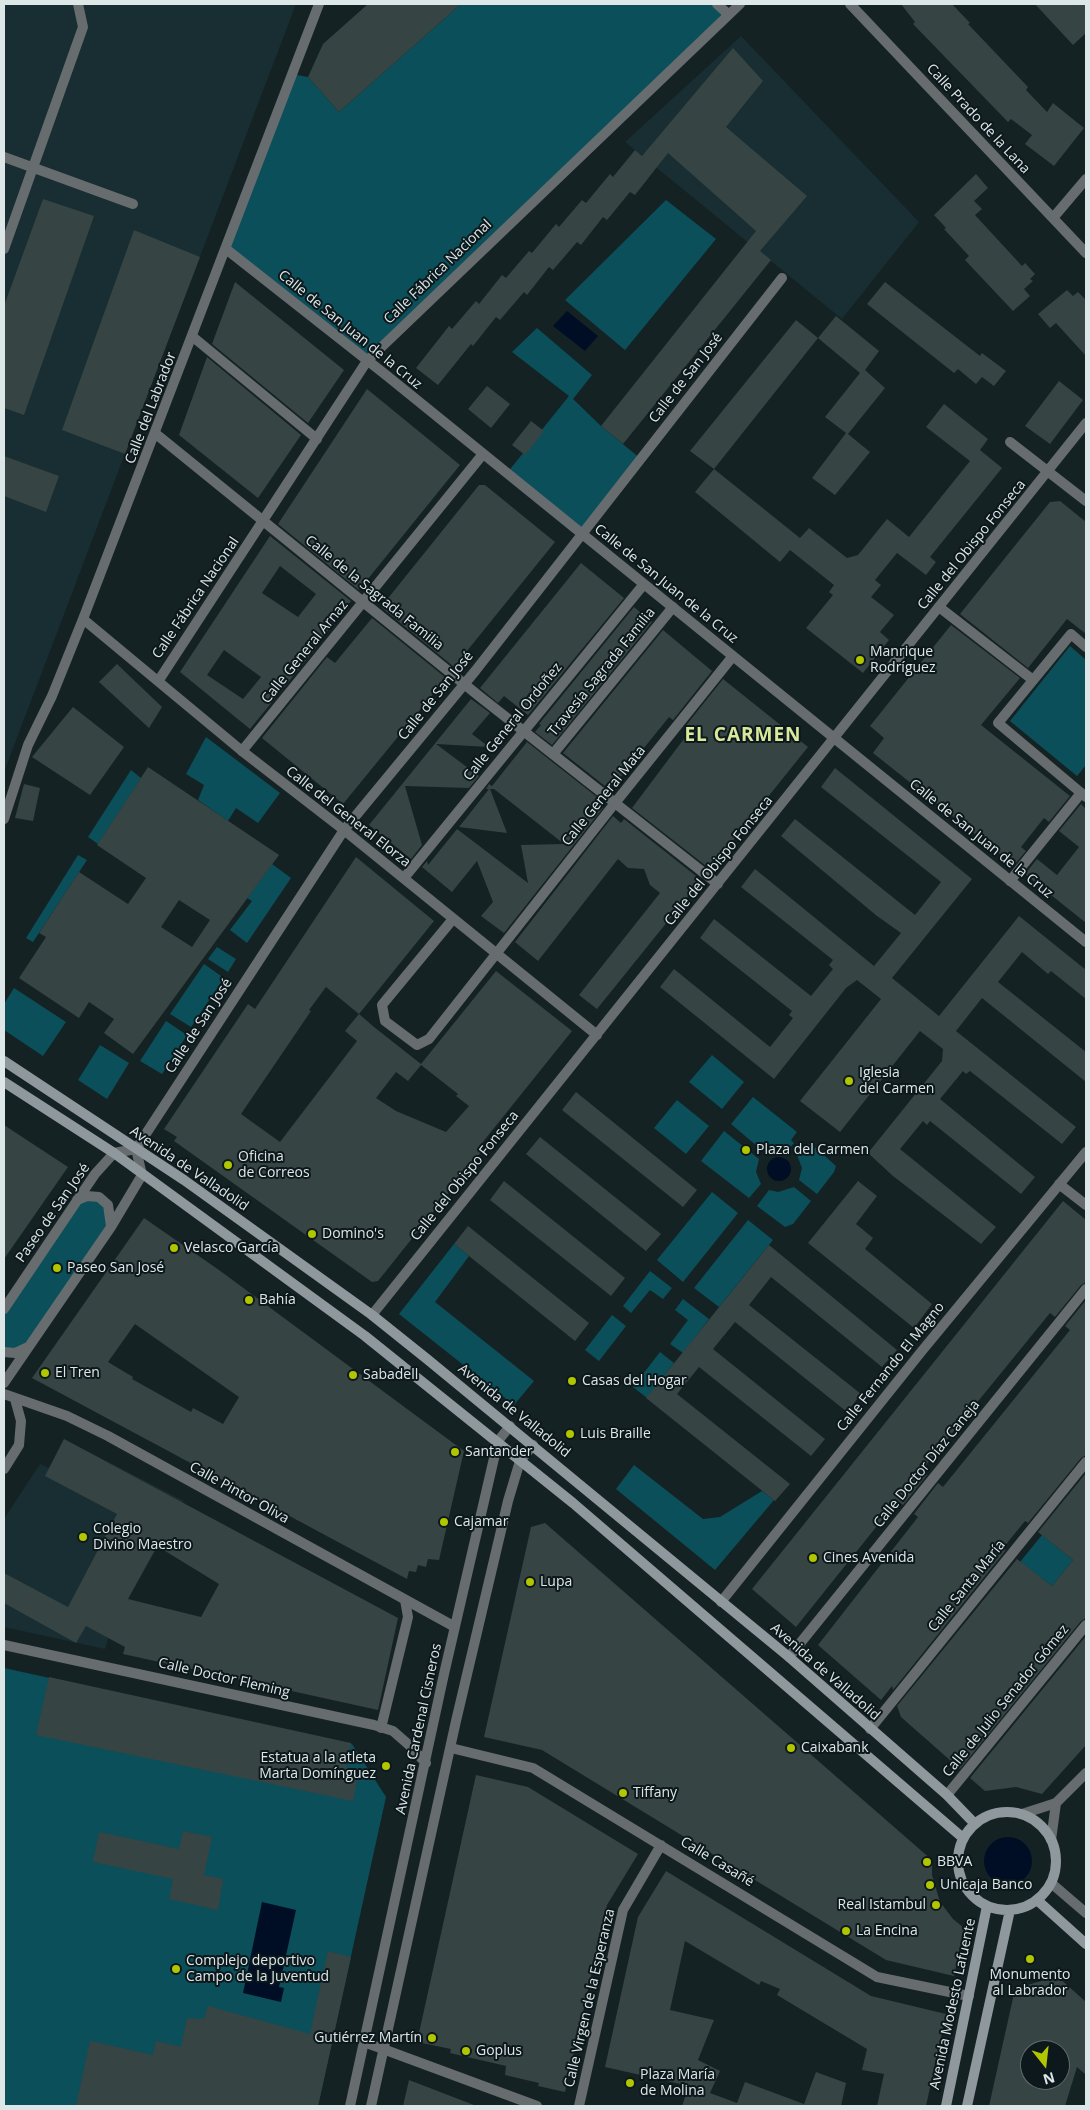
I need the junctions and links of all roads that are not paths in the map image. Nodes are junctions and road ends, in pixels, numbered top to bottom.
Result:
1 (78, 4) edge
2 (319, 4) edge
3 (717, 4) edge
4 (740, 4) edge
5 (850, 4) edge
6 (728, 14) junction
7 (4, 157) edge
8 (34, 168) junction
9 (1086, 179) edge
10 (133, 204) dead end
11 (1053, 218) junction
12 (4, 249) edge
13 (226, 249) junction
14 (1086, 253) edge
15 (782, 278) dead end
16 (193, 337) junction
17 (367, 361) junction
18 (1086, 423) edge
19 (156, 434) junction
20 (317, 439) junction
21 (1010, 442) dead end
22 (483, 454) junction
23 (1048, 472) junction
24 (1086, 501) edge
25 (264, 522) junction
26 (582, 534) junction
27 (644, 584) junction
28 (363, 602) junction
29 (939, 607) junction
30 (673, 608) junction
31 (83, 619) junction
32 (1086, 646) edge
33 (734, 656) junction
34 (159, 680) junction
35 (1033, 680) junction
36 (464, 684) junction
37 (524, 731) junction
38 (835, 737) junction
39 (242, 751) junction
40 (553, 754) junction
41 (1085, 792) edge
42 (615, 803) junction
43 (4, 819) edge
44 (344, 830) junction
45 (404, 878) junction
46 (1010, 881) junction
47 (718, 884) junction
48 (454, 919) junction
49 (1086, 942) edge
50 (496, 954) junction
51 (597, 1035) junction
52 (4, 1061) edge
53 (4, 1082) edge
54 (136, 1149) junction
55 (1086, 1152) edge
56 (114, 1153) junction
57 (142, 1176) junction
58 (1059, 1184) junction
59 (77, 1200) junction
60 (1086, 1205) edge
61 (111, 1227) junction
62 (1086, 1289) edge
63 (4, 1308) edge
64 (372, 1315) junction
65 (28, 1347) junction
66 (4, 1352) edge
67 (4, 1382) edge
68 (4, 1394) edge
69 (15, 1399) junction
70 (510, 1426) junction
71 (498, 1441) junction
72 (533, 1445) junction
73 (520, 1461) junction
74 (1086, 1462) edge
75 (4, 1469) edge
76 (405, 1600) junction
77 (721, 1602) junction
78 (1086, 1625) edge
79 (455, 1627) junction
80 (4, 1645) edge
81 (789, 1657) junction
82 (382, 1728) junction
83 (870, 1729) junction
84 (451, 1748) junction
85 (426, 1763) junction
86 (1086, 1773) edge
87 (947, 1795) junction
88 (1056, 1804) junction
89 (1022, 1814) junction
90 (975, 1824) junction
91 (964, 1838) junction
92 (1051, 1840) junction
93 (661, 1845) junction
94 (1051, 1883) junction
95 (1037, 1900) junction
96 (986, 1906) junction
97 (1010, 1910) junction
98 (1086, 1913) edge
99 (1086, 1944) edge
100 (969, 1996) junction
101 (364, 2042) junction
102 (382, 2049) junction
103 (350, 2106) edge
104 (371, 2106) edge
105 (537, 2106) edge
106 (579, 2106) edge
107 (946, 2106) edge
108 (967, 2106) edge

1 - 8 street
2 - 13 street, Calle del Labrador
3 - 6 street
4 - 6 street, Calle Fábrica Nacional
5 - 11 street, Calle Prado de la Lana
6 - 17 street, Calle Fábrica Nacional
7 - 8 street
8 - 10 street
8 - 12 street
9 - 11 street
11 - 14 street, Calle Prado de la Lana
13 - 16 street, Calle del Labrador
13 - 17 street, Calle de San Juan de la Cruz
15 - 26 street, Calle de San José
16 - 19 street, Calle del Labrador
16 - 20 street
17 - 20 street, Calle Fábrica Nacional
17 - 22 street, Calle de San Juan de la Cruz
18 - 23 street, Calle del Obispo Fonseca
19 - 25 street, Calle de la Sagrada Familia
19 - 31 street, Calle del Labrador
20 - 25 street, Calle Fábrica Nacional
21 - 23 street
22 - 26 street, Calle de San Juan de la Cruz
22 - 28 street, Calle General Arnaz
23 - 24 street
23 - 29 street, Calle del Obispo Fonseca
25 - 28 street, Calle de la Sagrada Familia
25 - 34 street, Calle Fábrica Nacional
26 - 27 street, Calle de San Juan de la Cruz
26 - 36 street, Calle de San José
27 - 30 street, Calle de San Juan de la Cruz
27 - 37 street, Calle General Ordoñez
28 - 36 street, Calle de la Sagrada Familia
28 - 39 street, Calle General Arnaz
29 - 35 street
29 - 38 street, Calle del Obispo Fonseca
30 - 33 street, Calle de San Juan de la Cruz
30 - 40 street, Travesía Sagrada Familia
31 - 34 street, Calle del General Elorza
31 - 43 street, Calle del Labrador
32 - 35 street
33 - 38 street, Calle de San Juan de la Cruz
33 - 42 street, Calle General Mata
34 - 39 street, Calle del General Elorza
35 - 41 street
36 - 37 street, Calle de la Sagrada Familia
36 - 44 street, Calle de San José
37 - 40 street, Calle de la Sagrada Familia
37 - 45 street, Calle General Ordoñez
38 - 46 street, Calle de San Juan de la Cruz
38 - 47 street, Calle del Obispo Fonseca
39 - 44 street, Calle del General Elorza
40 - 42 street, Calle de la Sagrada Familia
41 - 46 street
42 - 47 street, Calle de la Sagrada Familia
42 - 50 street, Calle General Mata
44 - 45 street, Calle del General Elorza
44 - 54 street, Calle de San José
45 - 48 street, Calle del General Elorza
46 - 49 street, Calle de San Juan de la Cruz
47 - 51 street, Calle del Obispo Fonseca
48 - 50 street, Calle del General Elorza
48 - 50 street, Calle General Mata
50 - 51 street, Calle del General Elorza
51 - 64 street, Calle del Obispo Fonseca
52 - 54 main road, Avenida de Valladolid
53 - 56 main road, Avenida de Valladolid
54 - 56 street
54 - 57 street
54 - 64 main road, Avenida de Valladolid
55 - 58 street, Calle Fernando El Magno
56 - 57 main road, Avenida de Valladolid
56 - 59 street, Paseo de San José
57 - 61 street
57 - 71 main road, Avenida de Valladolid
58 - 60 street
58 - 77 street, Calle Fernando El Magno
59 - 61 street
59 - 63 street, Paseo de San José
61 - 65 street
62 - 81 street, Calle Doctor Díaz Caneja
64 - 70 main road, Avenida de Valladolid
65 - 66 street
65 - 67 street
68 - 69 street, Calle Pintor Oliva
69 - 75 street
69 - 76 street, Calle Pintor Oliva
70 - 71 street, Avenida Cardenal Cisneros
70 - 72 main road, Avenida de Valladolid
71 - 73 main road, Avenida de Valladolid
71 - 79 street, Avenida Cardenal Cisneros
72 - 73 street
72 - 77 main road, Avenida de Valladolid
73 - 84 street
73 - 91 main road, Avenida de Valladolid
74 - 83 street, Calle Santa María
76 - 79 street, Calle Pintor Oliva
76 - 82 street
77 - 81 main road, Avenida de Valladolid
78 - 87 street, Calle de Julio Senador Gómez
79 - 85 street, Avenida Cardenal Cisneros
80 - 82 street, Calle Doctor Fleming
81 - 83 main road, Avenida de Valladolid
82 - 85 street, Calle Doctor Fleming
83 - 87 main road, Avenida de Valladolid
84 - 93 street, Calle Casañé
84 - 102 street
85 - 101 street, Avenida Cardenal Cisneros
86 - 88 street
87 - 90 main road, Avenida de Valladolid
88 - 89 street
88 - 92 street
89 - 90 main road
89 - 92 main road
90 - 91 main road
91 - 96 main road
92 - 94 main road
93 - 100 street, Calle Casañé
93 - 106 street, Calle Virgen de la Esperanza
94 - 95 main road
94 - 98 street
95 - 97 main road
95 - 99 main road
96 - 97 main road
96 - 100 main road, Avenida Modesto Lafuente
97 - 108 main road
100 - 107 main road, Avenida Modesto Lafuente
101 - 102 street
101 - 103 street, Avenida Cardenal Cisneros
102 - 104 street
102 - 105 street

